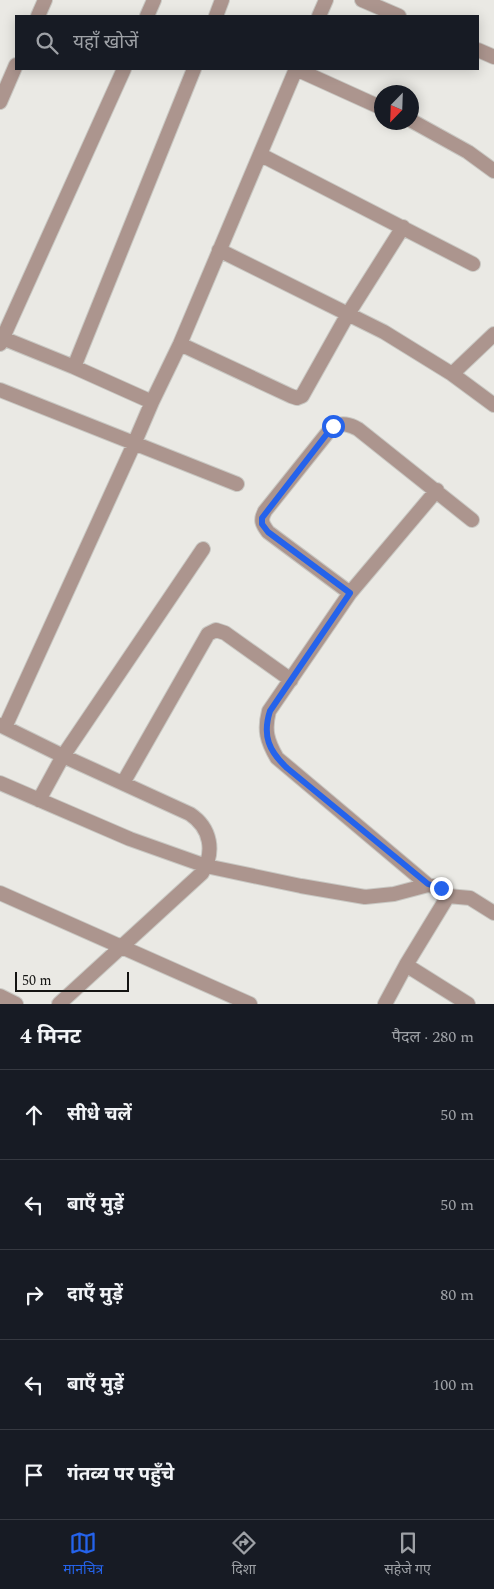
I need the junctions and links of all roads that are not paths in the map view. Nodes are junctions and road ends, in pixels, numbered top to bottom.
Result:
1 (45, 0) edge
2 (154, 0) edge
3 (222, 0) edge
4 (326, 0) edge
5 (362, 0) edge
6 (38, 15) edge
7 (147, 15) edge
8 (216, 15) edge
9 (319, 15) edge
10 (397, 15) edge
11 (479, 50) edge
12 (494, 57) edge
13 (15, 67) edge
14 (124, 70) edge
15 (194, 70) edge
16 (296, 70) edge
17 (298, 70) edge
18 (0, 102) edge
19 (374, 104) edge
20 (419, 125) edge
21 (261, 155) junction
22 (494, 171) edge
23 (403, 227) junction
24 (219, 250) junction
25 (473, 264) dead end
26 (348, 314) junction
27 (494, 334) edge
28 (1, 340) edge
29 (180, 344) junction
30 (74, 366) junction
31 (452, 374) junction
32 (0, 390) edge
33 (152, 402) junction
34 (494, 405) edge
35 (134, 444) junction
36 (237, 484) dead end
37 (437, 490) junction
38 (472, 520) dead end
39 (203, 549) dead end
40 (350, 593) junction
41 (291, 680) junction
42 (2, 726) edge
43 (63, 756) junction
44 (123, 783) junction
45 (0, 784) edge
46 (39, 800) junction
47 (206, 866) junction
48 (428, 884) junction
49 (0, 893) edge
50 (448, 896) junction
51 (494, 913) edge
52 (123, 946) junction
53 (406, 965) junction
54 (0, 996) edge
55 (16, 1004) edge
56 (59, 1004) edge
57 (250, 1004) edge
58 (385, 1004) edge
59 (468, 1004) edge

1 - 6 street
2 - 7 street
3 - 8 street
4 - 9 street
5 - 10 street
11 - 12 street
13 - 18 street
14 - 28 street
15 - 30 street
16 - 21 street
17 - 19 street
20 - 22 street
21 - 23 street
21 - 24 street
23 - 25 street
23 - 26 street
24 - 26 street
24 - 29 street
26 - 29 street
26 - 31 street
27 - 31 street
28 - 30 street
29 - 33 street
30 - 33 street
31 - 34 street
32 - 35 street
33 - 35 street
35 - 36 street
35 - 42 street
37 - 38 street
37 - 40 street
37 - 40 street
39 - 43 street
40 - 41 street
41 - 44 street
41 - 48 street
42 - 43 street
43 - 44 street
43 - 46 street
44 - 47 street
45 - 46 street
46 - 47 street
47 - 48 street
47 - 52 street
48 - 50 street
49 - 52 street
50 - 51 street
50 - 53 street
52 - 56 street
52 - 57 street
53 - 58 street
53 - 59 street
54 - 55 street

